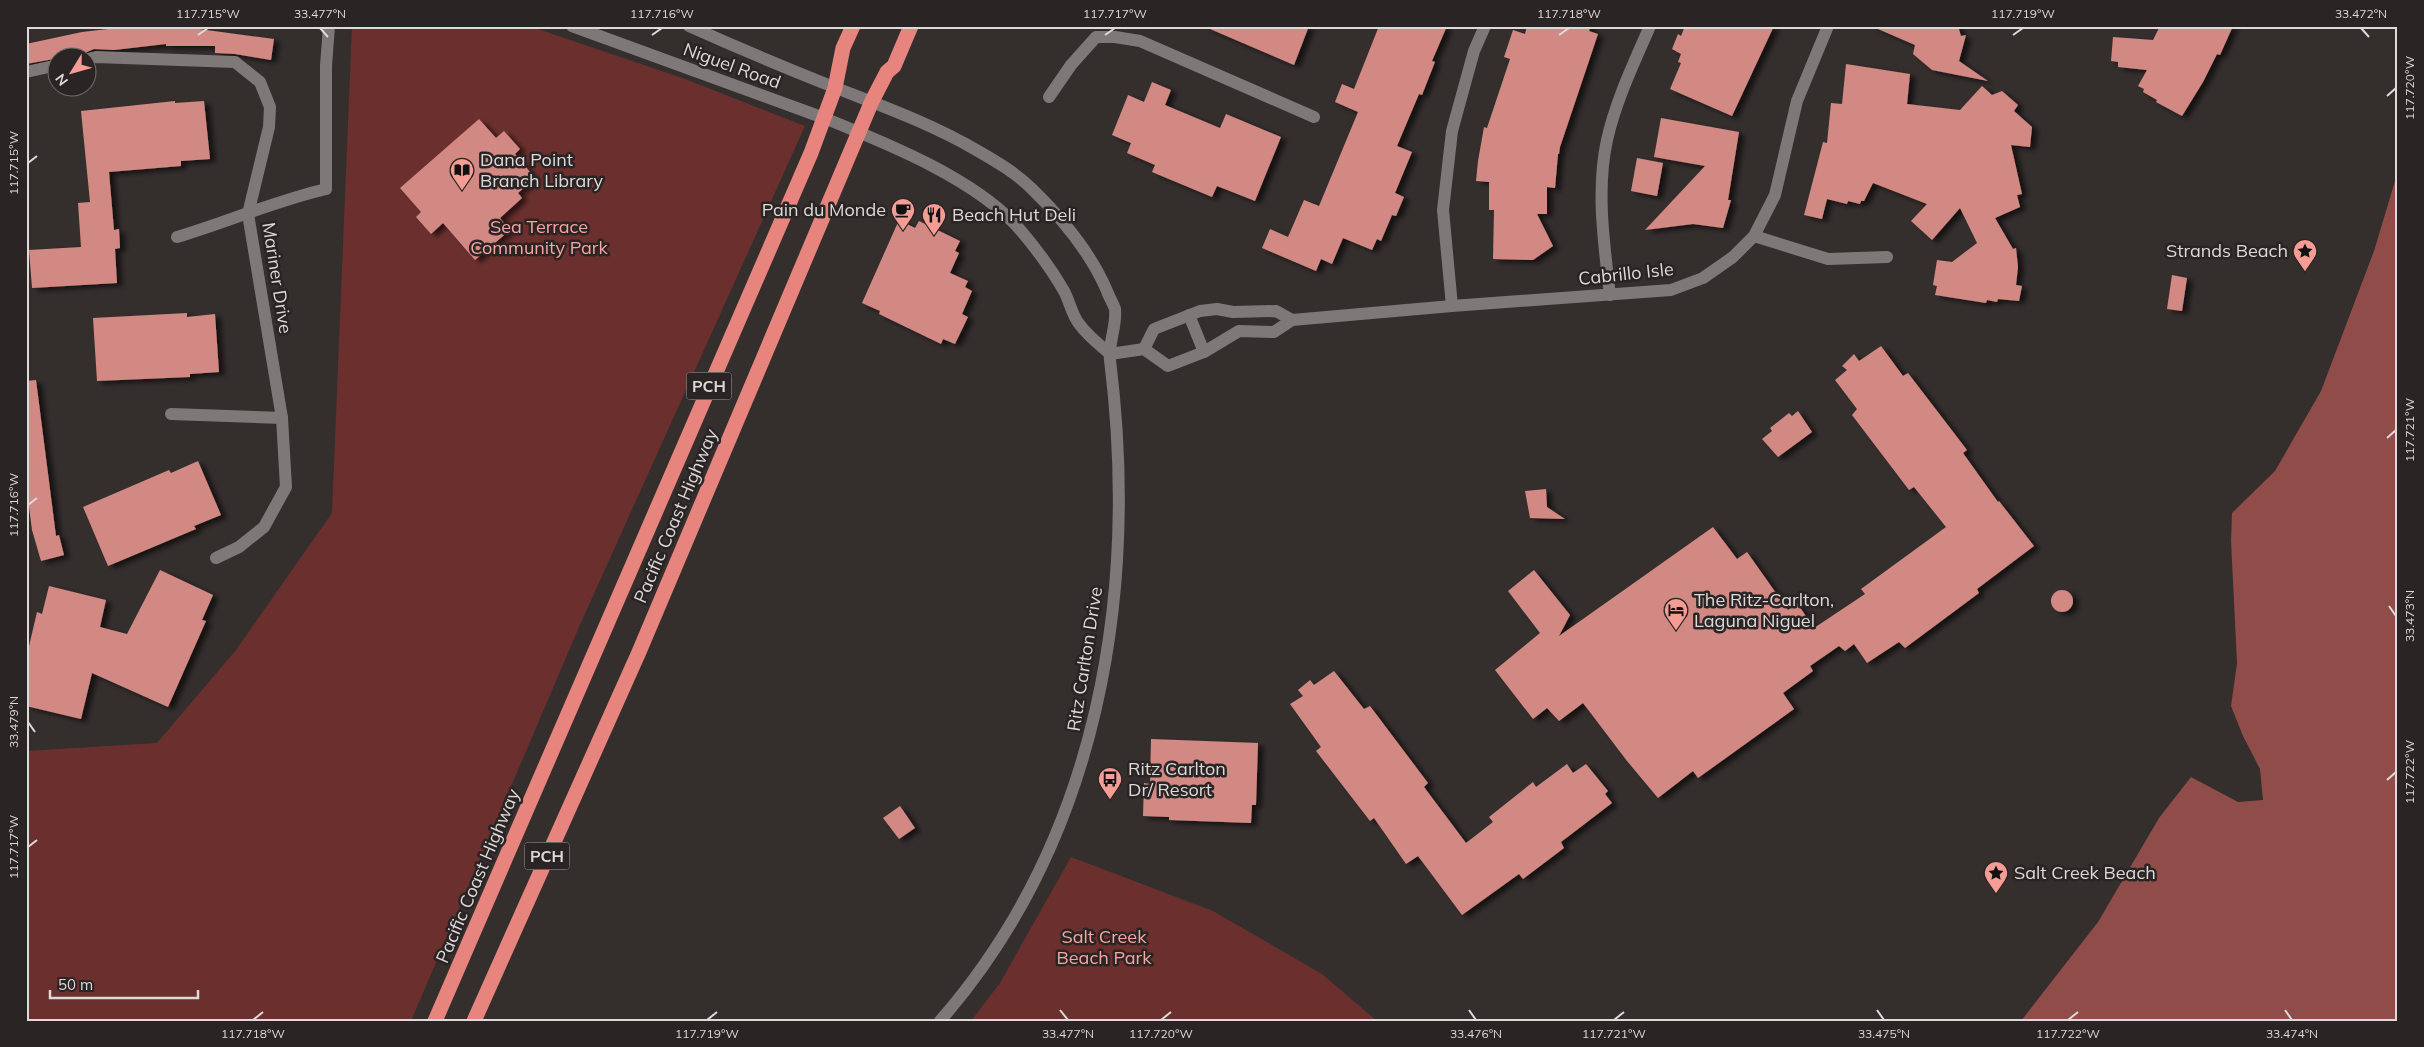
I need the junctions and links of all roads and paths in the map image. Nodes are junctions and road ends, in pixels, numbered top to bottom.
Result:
1 (329, 26) edge
2 (572, 26) edge
3 (688, 26) edge
4 (853, 26) edge
5 (911, 26) edge
6 (1485, 26) edge
7 (1650, 26) edge
8 (1828, 26) edge
9 (98, 57) edge
10 (48, 67) edge
11 (26, 72) edge
12 (835, 88) junction
13 (1049, 96) dead end
14 (872, 101) junction
15 (1314, 117) dead end
16 (824, 118) junction
17 (858, 132) junction
18 (248, 214) junction
19 (177, 236) dead end
20 (1754, 236) junction
21 (1886, 257) dead end
22 (1610, 295) junction
23 (1452, 306) junction
24 (1233, 312) junction
25 (1189, 315) junction
26 (1292, 320) junction
27 (1239, 331) junction
28 (1144, 350) junction
29 (1204, 352) junction
30 (1110, 354) junction
31 (171, 414) dead end
32 (282, 418) junction
33 (216, 558) dead end
34 (435, 1021) edge
35 (474, 1021) edge
36 (940, 1021) edge

1 - 18 street, Mariner Drive
2 - 16 street, Niguel Road
3 - 12 street, Niguel Road
4 - 12 highway, Pacific Coast Highway / PCH
5 - 14 highway, Pacific Coast Highway / PCH
6 - 23 street
7 - 22 street
8 - 20 street, Cabrillo Isle
9 - 18 street
10 - 11 street
12 - 14 street, Niguel Road
12 - 16 highway, Pacific Coast Highway / PCH
13 - 15 street
14 - 17 highway, Pacific Coast Highway / PCH
14 - 30 street, Ritz Carlton Drive
16 - 17 street, Niguel Road
16 - 34 highway, Pacific Coast Highway / PCH
17 - 30 street
17 - 35 highway, Pacific Coast Highway / PCH
18 - 19 street
18 - 32 street, Mariner Drive
20 - 21 street
20 - 22 street, Cabrillo Isle
22 - 23 street, Cabrillo Isle
23 - 26 street, Cabrillo Isle
24 - 25 street, Cabrillo Isle
24 - 26 street, Cabrillo Isle
24 - 27 street
25 - 28 street, Cabrillo Isle
25 - 29 street
26 - 27 street, Cabrillo Isle
27 - 29 street
28 - 29 street
28 - 30 street
30 - 36 street, Ritz Carlton Drive
31 - 32 street
32 - 33 street, Mariner Drive

